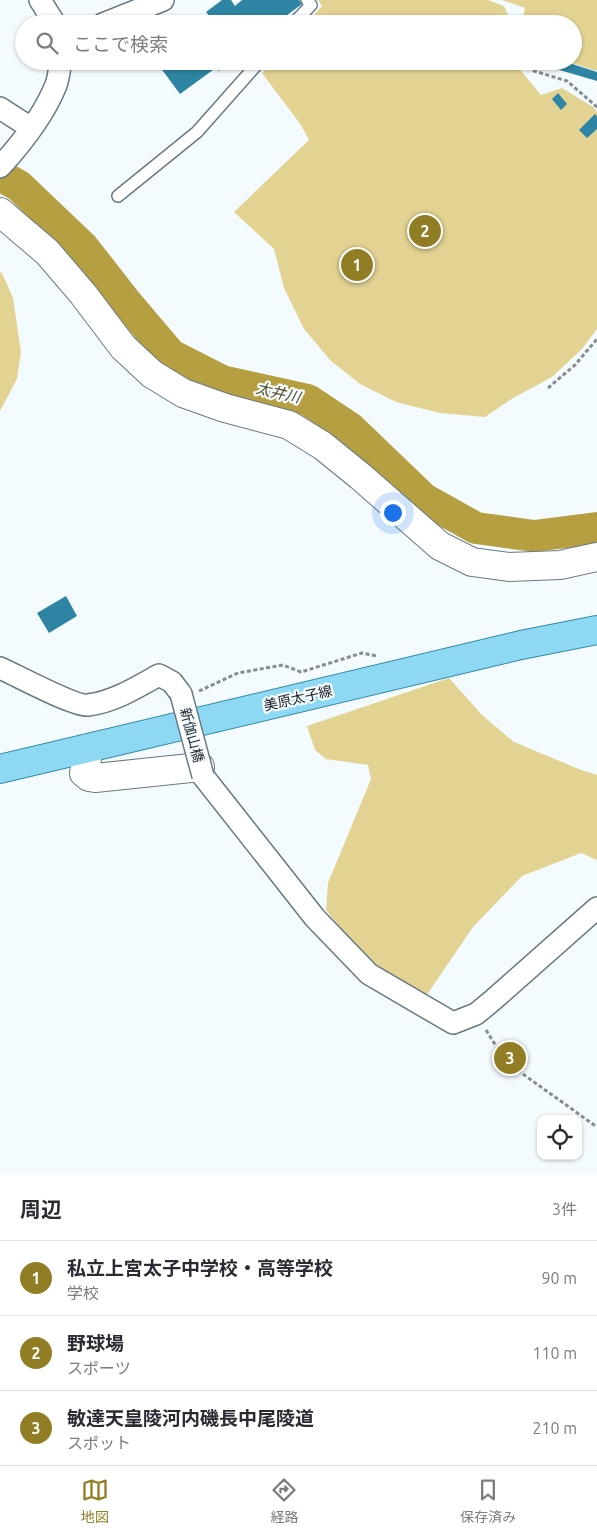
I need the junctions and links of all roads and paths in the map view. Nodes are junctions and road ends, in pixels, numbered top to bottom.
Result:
1 (40, 0) edge
2 (163, 0) edge
3 (308, 0) edge
4 (49, 15) edge
5 (126, 15) edge
6 (302, 15) edge
7 (59, 70) edge
8 (252, 70) edge
9 (533, 70) edge
10 (597, 107) edge
11 (0, 108) edge
12 (31, 128) junction
13 (7, 152) edge
14 (118, 196) dead end
15 (0, 212) edge
16 (597, 339) edge
17 (548, 388) dead end
18 (597, 557) edge
19 (597, 630) edge
20 (0, 668) edge
21 (89, 748) junction
22 (0, 769) edge
23 (201, 771) junction
24 (597, 908) edge
25 (476, 1014) junction
26 (597, 1128) edge

1 - 4 street
2 - 5 street
3 - 6 lane
7 - 12 street
8 - 14 lane
9 - 10 path
11 - 12 street
12 - 13 street
15 - 18 street
16 - 17 path
19 - 21 main road, 美原太子線
20 - 23 street, 新伽山橋, bridge
21 - 22 main road, 美原太子線
21 - 23 street
23 - 25 street
24 - 25 street
25 - 26 path

